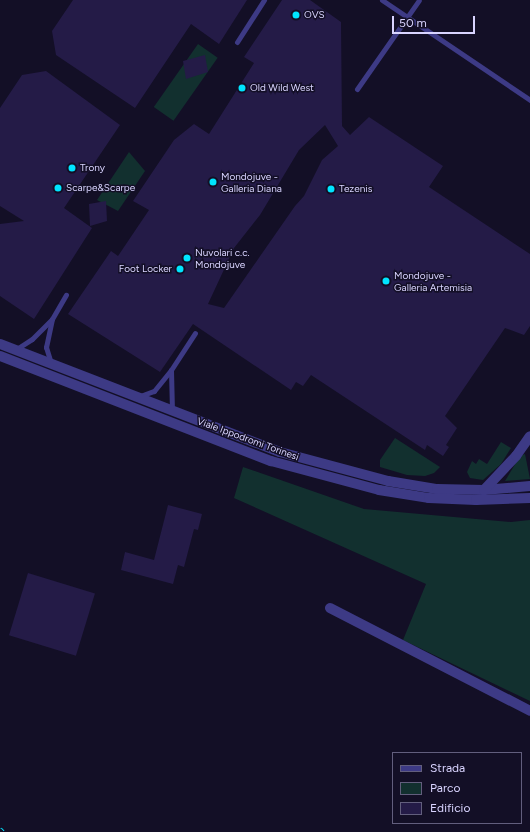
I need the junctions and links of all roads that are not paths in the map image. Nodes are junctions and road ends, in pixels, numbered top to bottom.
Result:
1 (264, 0) edge
2 (382, 0) edge
3 (419, 0) edge
4 (407, 17) junction
5 (237, 42) dead end
6 (357, 89) dead end
7 (530, 100) edge
8 (66, 295) dead end
9 (52, 319) junction
10 (195, 333) dead end
11 (0, 344) edge
12 (15, 350) junction
13 (0, 356) edge
14 (51, 364) junction
15 (171, 370) junction
16 (134, 397) junction
17 (172, 411) junction
18 (530, 436) edge
19 (530, 486) edge
20 (484, 490) junction
21 (530, 498) edge
22 (330, 608) dead end
23 (530, 711) edge

1 - 5 lane
2 - 4 lane
3 - 4 lane
4 - 6 lane
4 - 7 lane
8 - 9 lane
9 - 12 lane
9 - 14 lane
10 - 15 lane
11 - 12 street, Viale Ippodromi Torinesi
12 - 14 street, Viale Ippodromi Torinesi
13 - 21 street, Viale Ippodromi Torinesi
14 - 16 street, Viale Ippodromi Torinesi
15 - 16 lane
15 - 17 lane
16 - 17 street, Viale Ippodromi Torinesi
17 - 20 street, Viale Ippodromi Torinesi
18 - 20 street
19 - 20 street, Viale Ippodromi Torinesi
22 - 23 street

